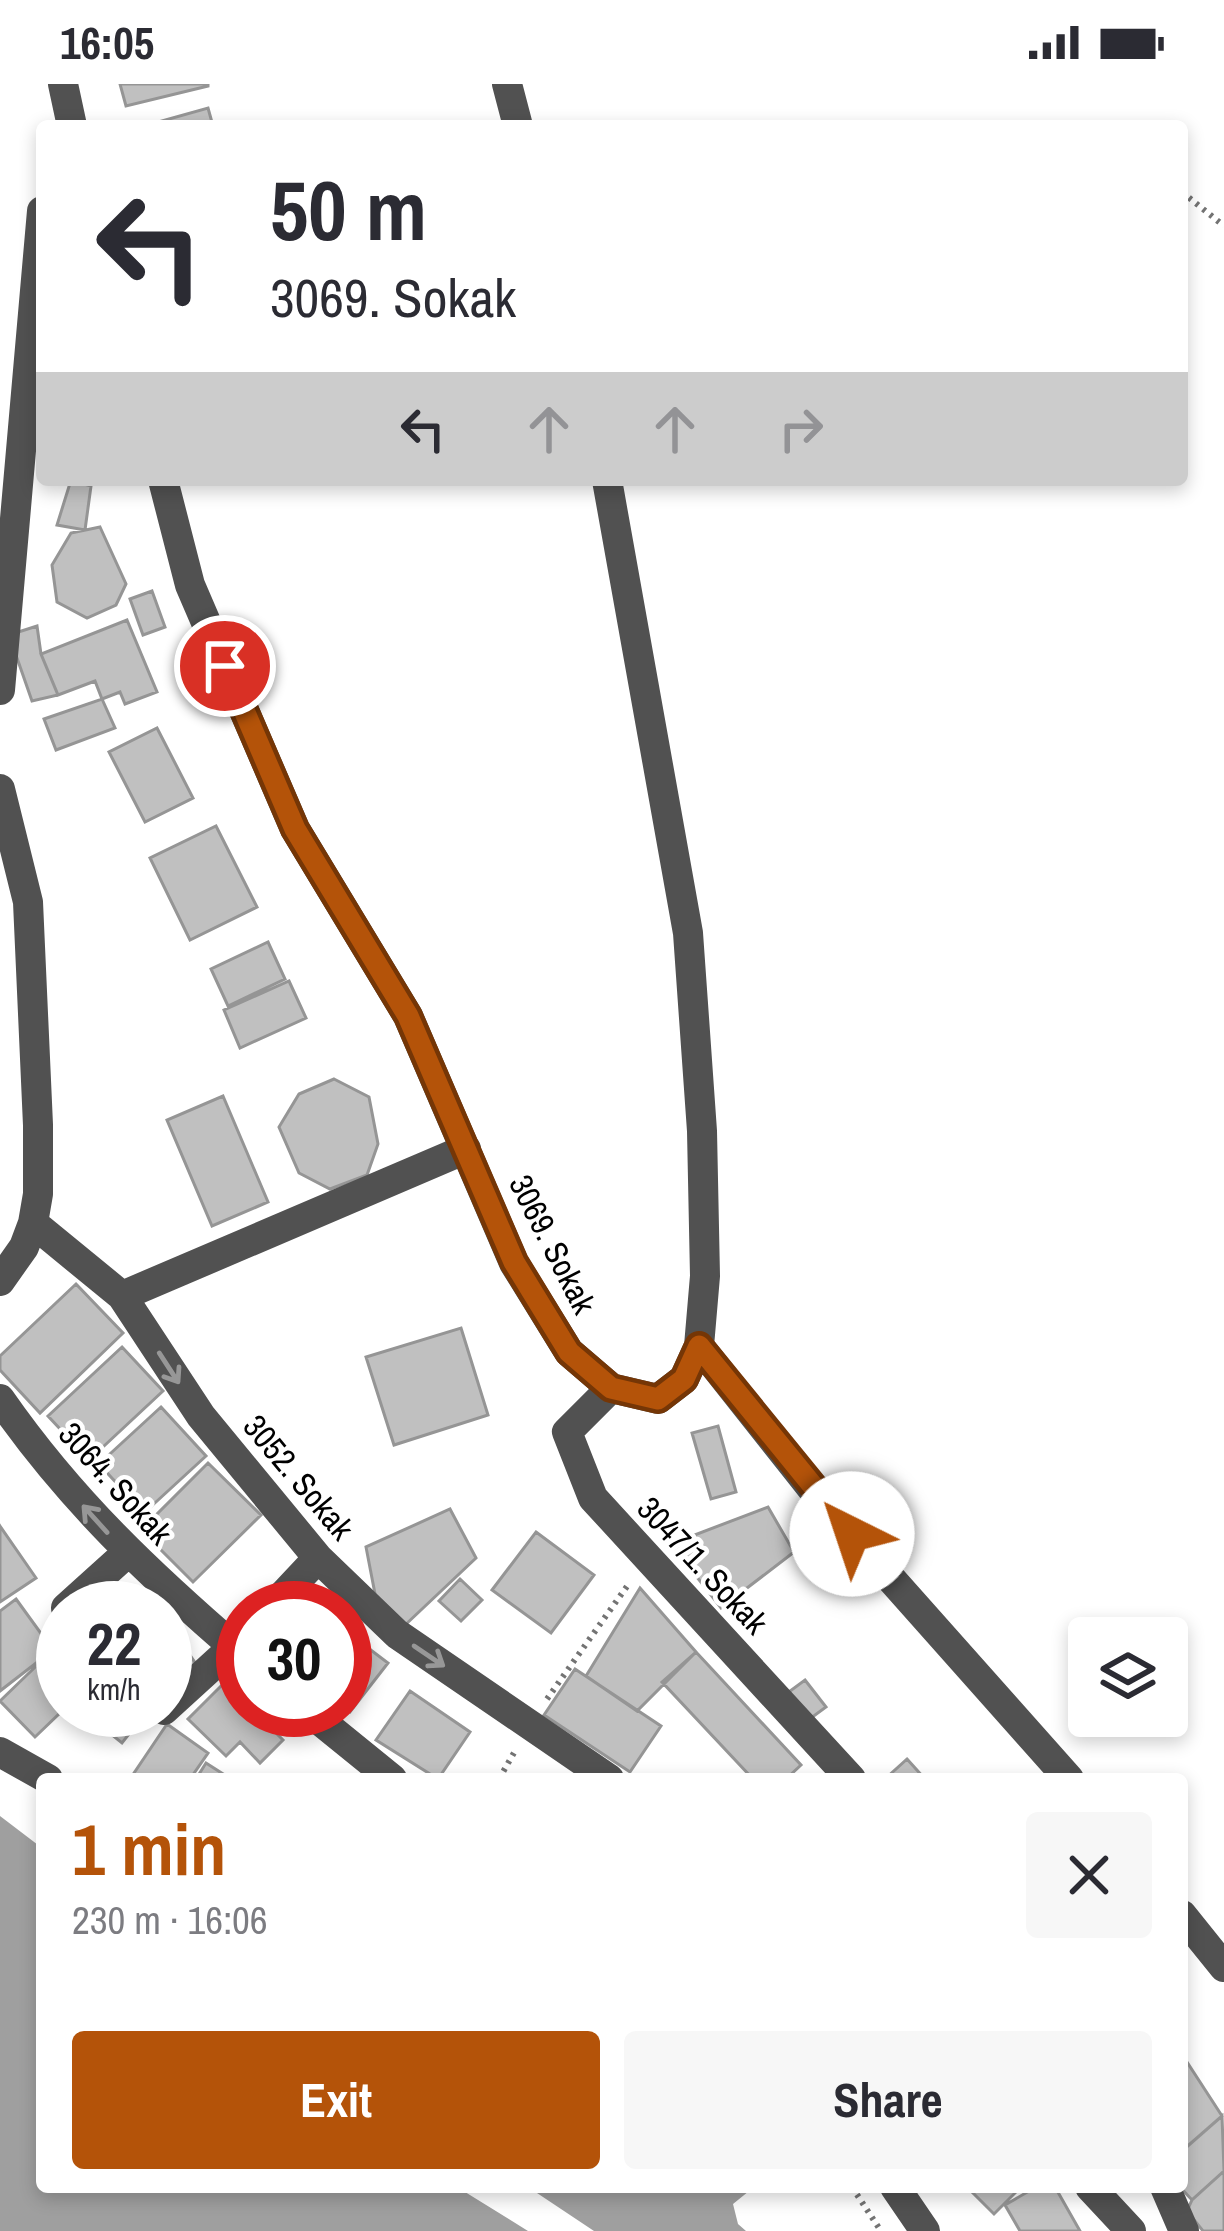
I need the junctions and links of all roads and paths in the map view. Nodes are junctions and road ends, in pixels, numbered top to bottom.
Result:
1 (63, 84) edge
2 (507, 84) edge
3 (71, 120) edge
4 (516, 120) edge
5 (1188, 197) edge
6 (1224, 226) edge
7 (36, 280) edge
8 (165, 486) edge
9 (608, 486) edge
10 (0, 690) edge
11 (0, 789) edge
12 (466, 1149) junction
13 (33, 1223) junction
14 (0, 1281) edge
15 (122, 1296) junction
16 (699, 1346) junction
17 (611, 1388) junction
18 (0, 1399) edge
19 (127, 1553) junction
20 (647, 1557) junction
21 (318, 1558) junction
22 (97, 1581) edge
23 (296, 1581) edge
24 (216, 1627) edge
25 (216, 1667) edge
26 (192, 1687) edge
27 (530, 1724) junction
28 (340, 1737) edge
29 (0, 1752) edge
30 (38, 1773) edge
31 (385, 1773) edge
32 (502, 1773) edge
33 (600, 1773) edge
34 (845, 1773) edge
35 (1064, 1773) edge
36 (1188, 1922) edge
37 (1224, 1966) edge
38 (856, 2193) edge
39 (899, 2193) edge
40 (1096, 2193) edge
41 (1168, 2193) edge
42 (881, 2231) edge
43 (925, 2231) edge
44 (1131, 2231) edge
45 (1184, 2231) edge

1 - 3 street
2 - 4 street
5 - 6 path
7 - 10 street
8 - 12 street, 3069. Sokak
9 - 16 street
11 - 13 street
12 - 15 street
12 - 17 street, 3069. Sokak
13 - 14 street
13 - 15 street, 3052. Sokak
15 -> 21 street, 3052. Sokak
16 - 17 street
16 - 35 street
17 - 20 street, 3047/1. Sokak
19 -> 18 street, 3064. Sokak
19 - 22 street
19 - 24 street, 3064. Sokak
20 - 27 path
20 - 34 street, 3047/1. Sokak
21 - 23 street
21 -> 27 street, 3052. Sokak
25 - 26 street
27 - 32 path
27 - 33 street, 3052. Sokak
28 - 31 street
29 - 30 street
36 - 37 street
38 - 42 path
39 - 43 street
40 - 44 street
41 - 45 street

